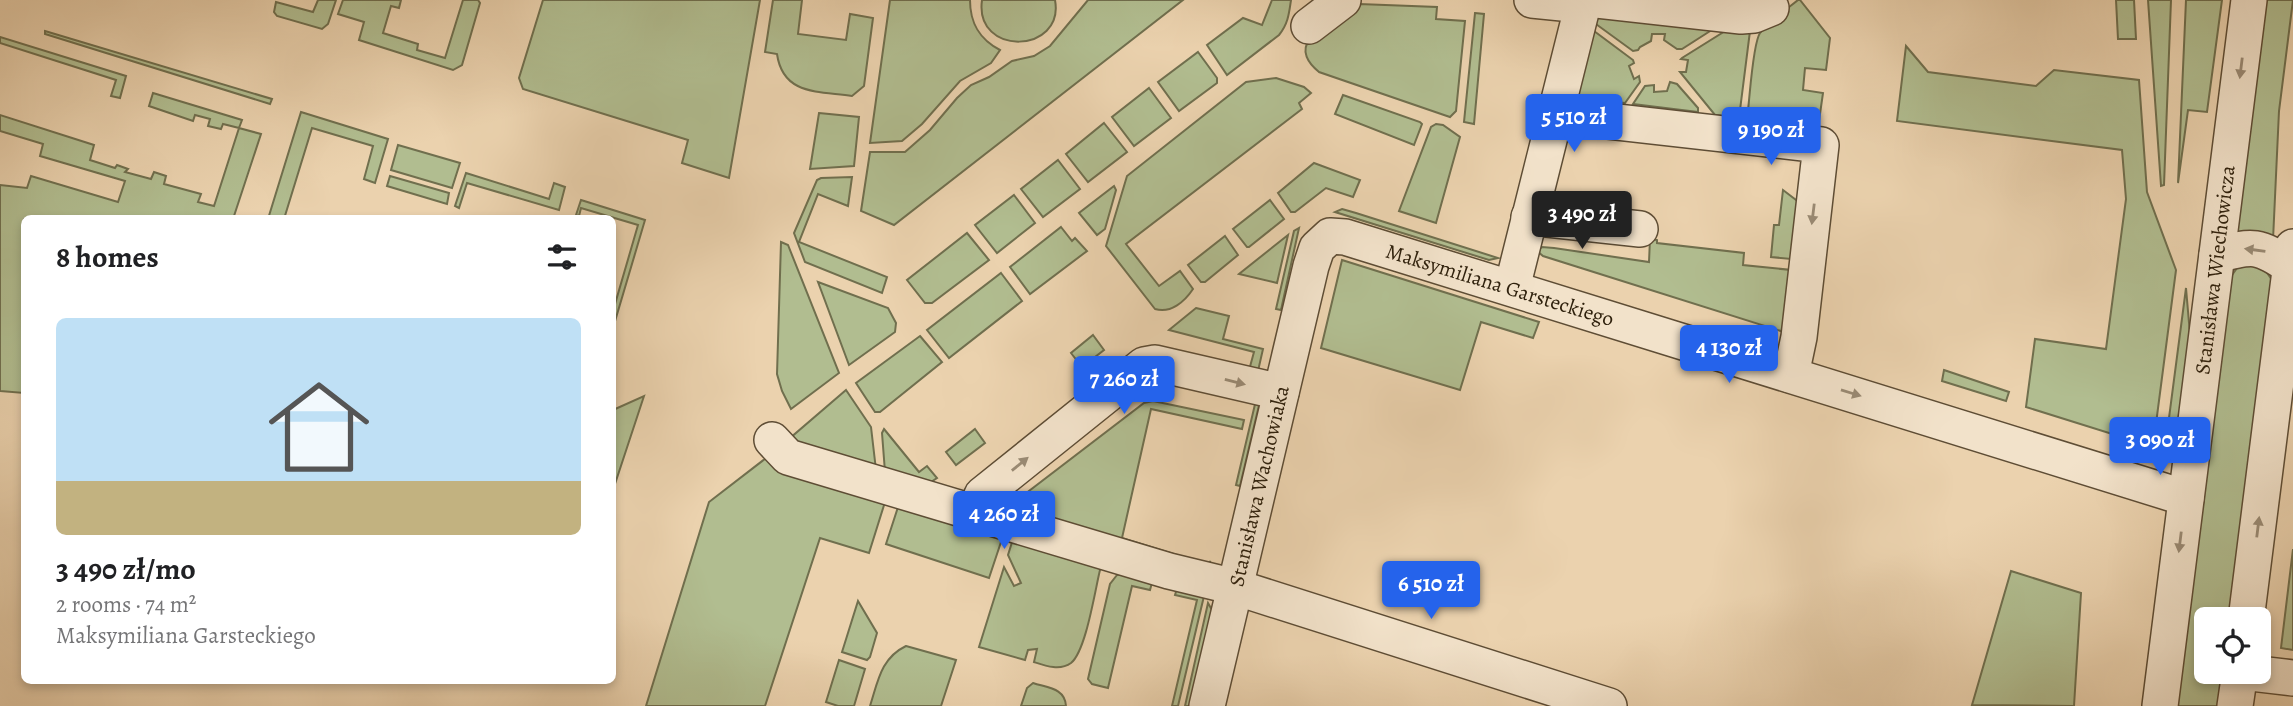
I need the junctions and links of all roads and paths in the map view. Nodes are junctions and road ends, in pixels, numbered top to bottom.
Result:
1 (1343, 0) edge
2 (1532, 0) edge
3 (2249, 0) edge
4 (1588, 2) edge
5 (1771, 8) dead end
6 (1309, 26) dead end
7 (1555, 115) junction
8 (1529, 217) junction
9 (1640, 229) dead end
10 (2217, 255) junction
11 (2292, 256) edge
12 (1311, 266) joint
13 (1512, 288) junction
14 (1791, 375) junction
15 (1281, 392) junction
16 (772, 440) dead end
17 (2280, 452) edge
18 (2186, 498) junction
19 (976, 513) junction
20 (1235, 587) junction
21 (2249, 607) edge
22 (2271, 675) edge
23 (2293, 678) edge
24 (2239, 684) edge
25 (1207, 706) edge
26 (1609, 706) edge
27 (2160, 706) edge
28 (2235, 706) edge

1 - 6 street
2 - 4 street
3 -> 10 street, Stanisława Wiechowicza
4 - 5 street
4 - 7 street
7 - 8 street
7 -> 14 street
8 - 9 street
8 - 13 street
11 -> 10 street
10 - 18 street, Stanisława Wiechowicza
11 - 17 street
12 - 13 street, Maksymiliana Garsteckiego
12 - 15 street, Stanisława Wachowiaka
13 - 14 street, Maksymiliana Garsteckiego
14 -> 18 street, Maksymiliana Garsteckiego
19 -> 15 street
15 - 20 street, Stanisława Wachowiaka
16 - 19 street
21 -> 17 street
18 -> 27 street, Stanisława Wiechowicza
19 - 20 street
20 - 25 street, Stanisława Wachowiaka
20 - 26 street
22 - 23 street
24 - 28 street

